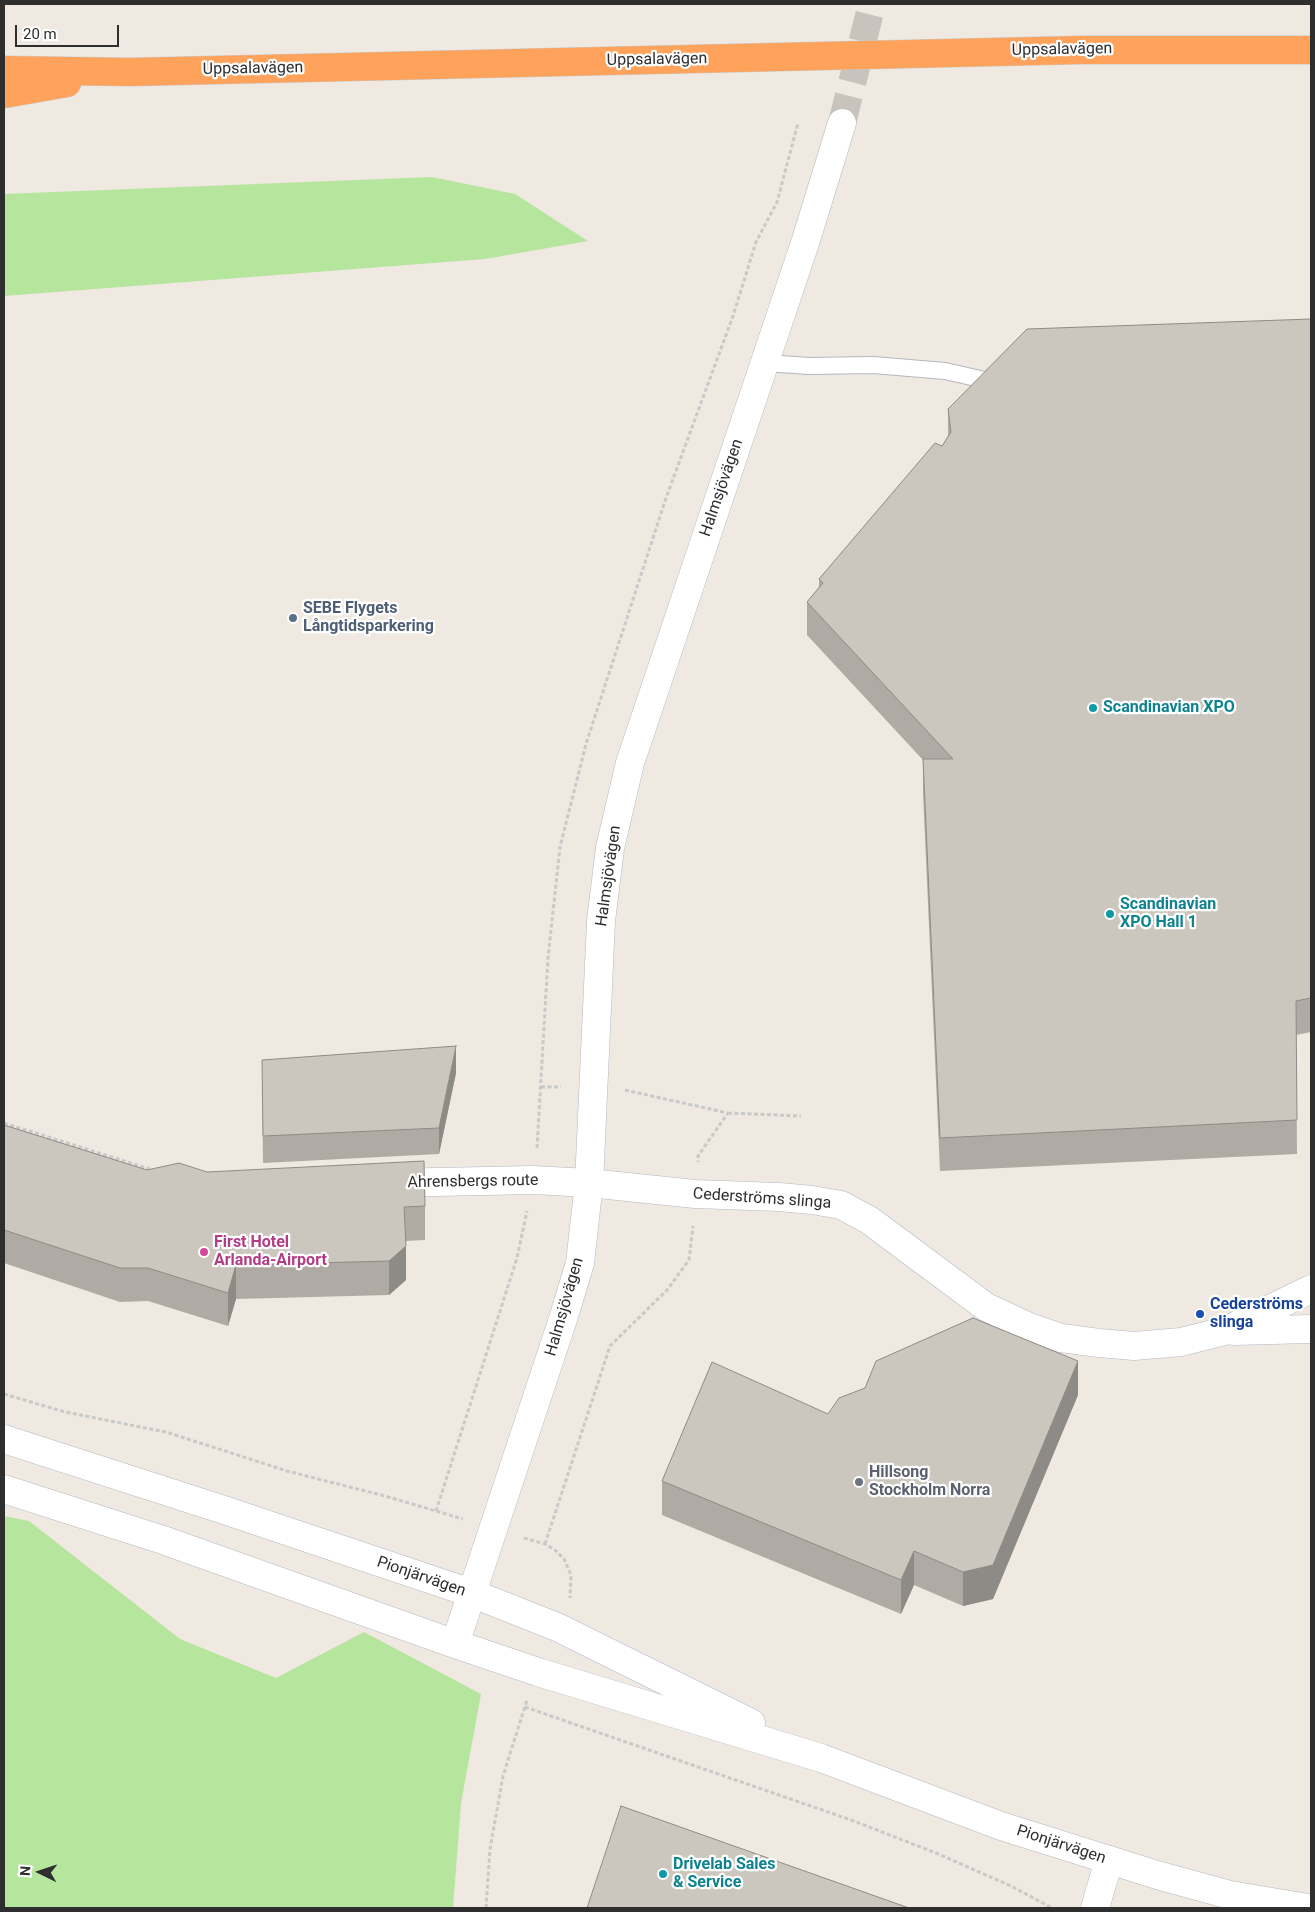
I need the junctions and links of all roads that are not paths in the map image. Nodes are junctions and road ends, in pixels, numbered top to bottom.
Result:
1 (1311, 50) edge
2 (4, 70) edge
3 (130, 72) junction
4 (4, 94) edge
5 (842, 123) tunnel mouth
6 (765, 363) junction
7 (1005, 384) edge
8 (589, 1183) junction
9 (359, 1184) edge
10 (1311, 1288) edge
11 (1311, 1329) edge
12 (1225, 1331) junction
13 (4, 1439) edge
14 (4, 1490) edge
15 (471, 1593) junction
16 (455, 1644) junction
17 (821, 1758) junction
18 (1109, 1860) junction
19 (1095, 1908) edge
20 (1308, 1908) edge

1 - 3 highway, Uppsalavägen
2 - 3 highway, Uppsalavägen
3 - 4 highway
5 - 6 street, Halmsjövägen
6 - 7 lane
6 - 8 street, Halmsjövägen
8 - 9 street, Ahrensbergs route
8 - 12 street, Cederströms slinga
8 - 15 street, Halmsjövägen
10 - 12 street, Cederströms slinga
11 - 12 street, Cederströms slinga
13 - 15 street, Pionjärvägen
14 - 16 street, Pionjärvägen
15 - 16 street, Halmsjövägen
15 - 17 street, Pionjärvägen
16 - 17 street, Pionjärvägen
17 - 18 street, Pionjärvägen
18 - 19 street
18 - 20 street, Pionjärvägen

